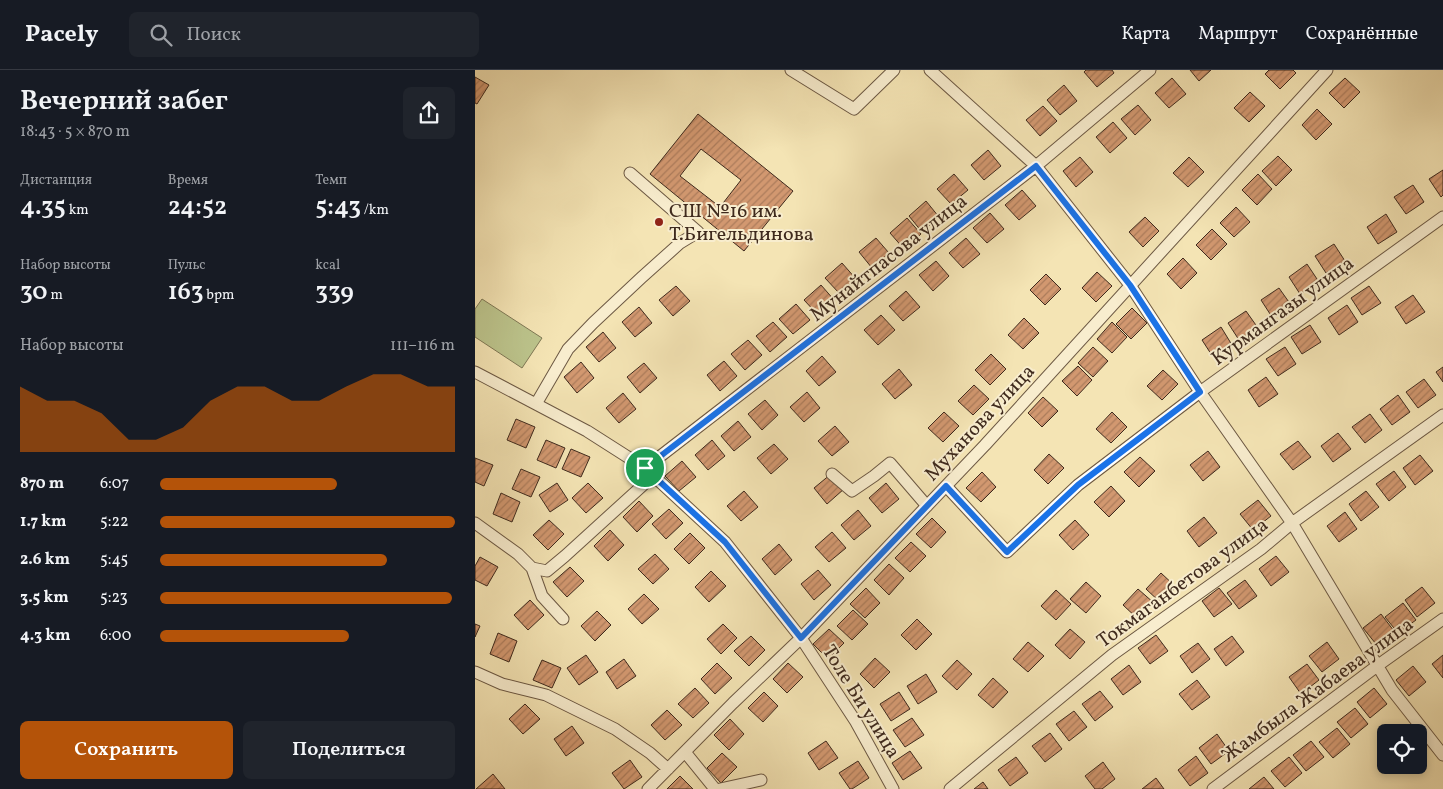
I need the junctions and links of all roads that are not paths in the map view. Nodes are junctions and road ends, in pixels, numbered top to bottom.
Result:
1 (791, 70) edge
2 (895, 70) edge
3 (930, 70) edge
4 (1150, 70) edge
5 (1327, 70) edge
6 (1036, 166) junction
7 (630, 173) dead end
8 (1443, 217) edge
9 (1130, 285) junction
10 (475, 372) edge
11 (1200, 392) junction
12 (536, 404) junction
13 (1443, 415) edge
14 (649, 472) junction
15 (832, 474) dead end
16 (946, 486) junction
17 (927, 506) junction
18 (475, 523) edge
19 (1292, 523) junction
20 (532, 568) junction
21 (563, 619) dead end
22 (1443, 619) edge
23 (801, 638) junction
24 (1377, 666) junction
25 (475, 672) edge
26 (685, 752) junction
27 (1443, 755) edge
28 (668, 769) junction
29 (761, 780) dead end
30 (648, 789) edge
31 (715, 789) edge
32 (720, 789) edge
33 (893, 789) edge
34 (950, 789) edge
35 (1213, 789) edge

1 - 2 street
3 - 6 street
4 - 6 street, Мунайтпасова улица
5 - 9 street, Муханова улица
6 - 9 street
6 - 14 street, Мунайтпасова улица
7 - 12 street
8 - 11 street, Курмангазы улица
9 - 11 street
9 - 16 street, Муханова улица
10 - 12 street, Толе Би улица
11 - 16 street, Курмангазы улица
11 - 19 street
12 - 14 street, Толе Би улица
13 - 19 street, Токмаганбетова улица
14 - 20 street, Мунайтпасова улица
14 - 23 street, Толе Би улица
15 - 17 street
16 - 17 street, Муханова улица
17 - 23 street, Муханова улица
18 - 20 street
19 - 24 street
19 - 34 street, Токмаганбетова улица
20 - 21 street
22 - 24 street, Жамбыла Жабаева улица
23 - 26 street, Муханова улица
23 - 33 street, Толе Би улица
24 - 27 street
24 - 35 street, Жамбыла Жабаева улица
25 - 28 street
26 - 28 street, Муханова улица
26 - 31 street
28 - 30 street, Муханова улица
29 - 32 street

